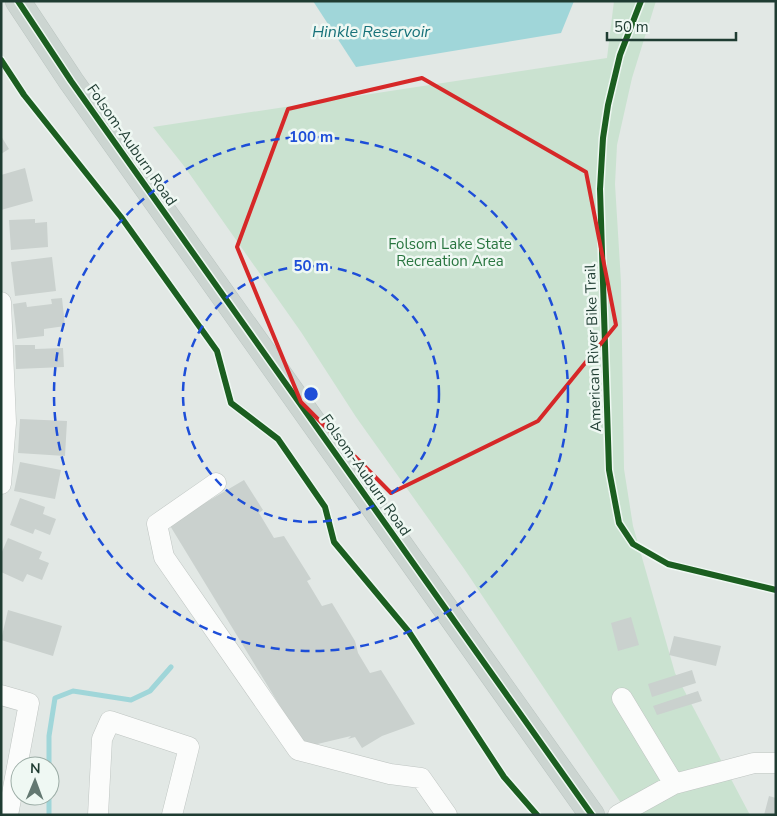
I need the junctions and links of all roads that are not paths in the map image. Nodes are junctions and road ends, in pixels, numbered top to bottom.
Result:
1 (18, 1) edge
2 (1, 302) edge
3 (216, 483) dead end
4 (1, 484) edge
5 (1, 695) edge
6 (622, 698) dead end
7 (776, 763) edge
8 (9, 771) edge
9 (674, 784) junction
10 (8, 815) edge
11 (98, 815) edge
12 (172, 815) edge
13 (447, 815) edge
14 (592, 815) edge
15 (618, 815) edge

1 - 14 main road, Folsom-Auburn Road
2 - 4 street
3 - 13 street
5 - 8 street
6 - 9 street
7 - 9 street
8 - 10 street
9 - 15 street
11 - 12 street

